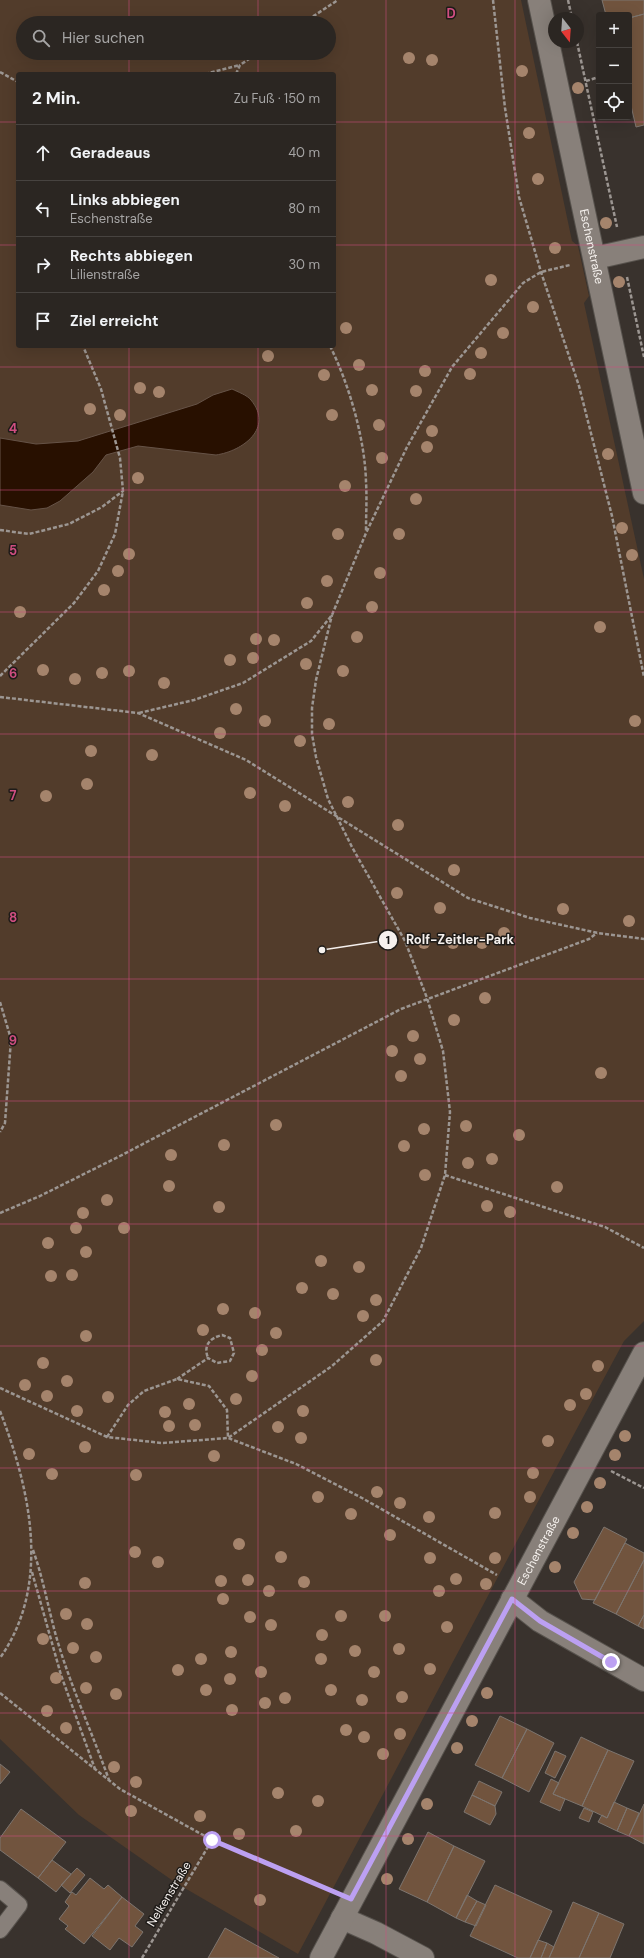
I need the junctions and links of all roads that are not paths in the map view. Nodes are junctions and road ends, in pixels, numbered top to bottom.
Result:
1 (539, 0) edge
2 (644, 247) edge
3 (595, 258) junction
4 (644, 493) edge
5 (644, 1353) edge
6 (515, 1593) junction
7 (644, 1680) edge
8 (0, 1889) edge
9 (347, 1909) junction
10 (0, 1930) edge
11 (321, 1958) edge
12 (424, 1958) edge

1 - 3 street, Eschenstraße
2 - 3 street
3 - 4 street, Eschenstraße
5 - 6 street, Eschenstraße
6 - 7 street
6 - 9 street, Eschenstraße
8 - 10 lane
9 - 11 street, Eschenstraße
9 - 12 street

